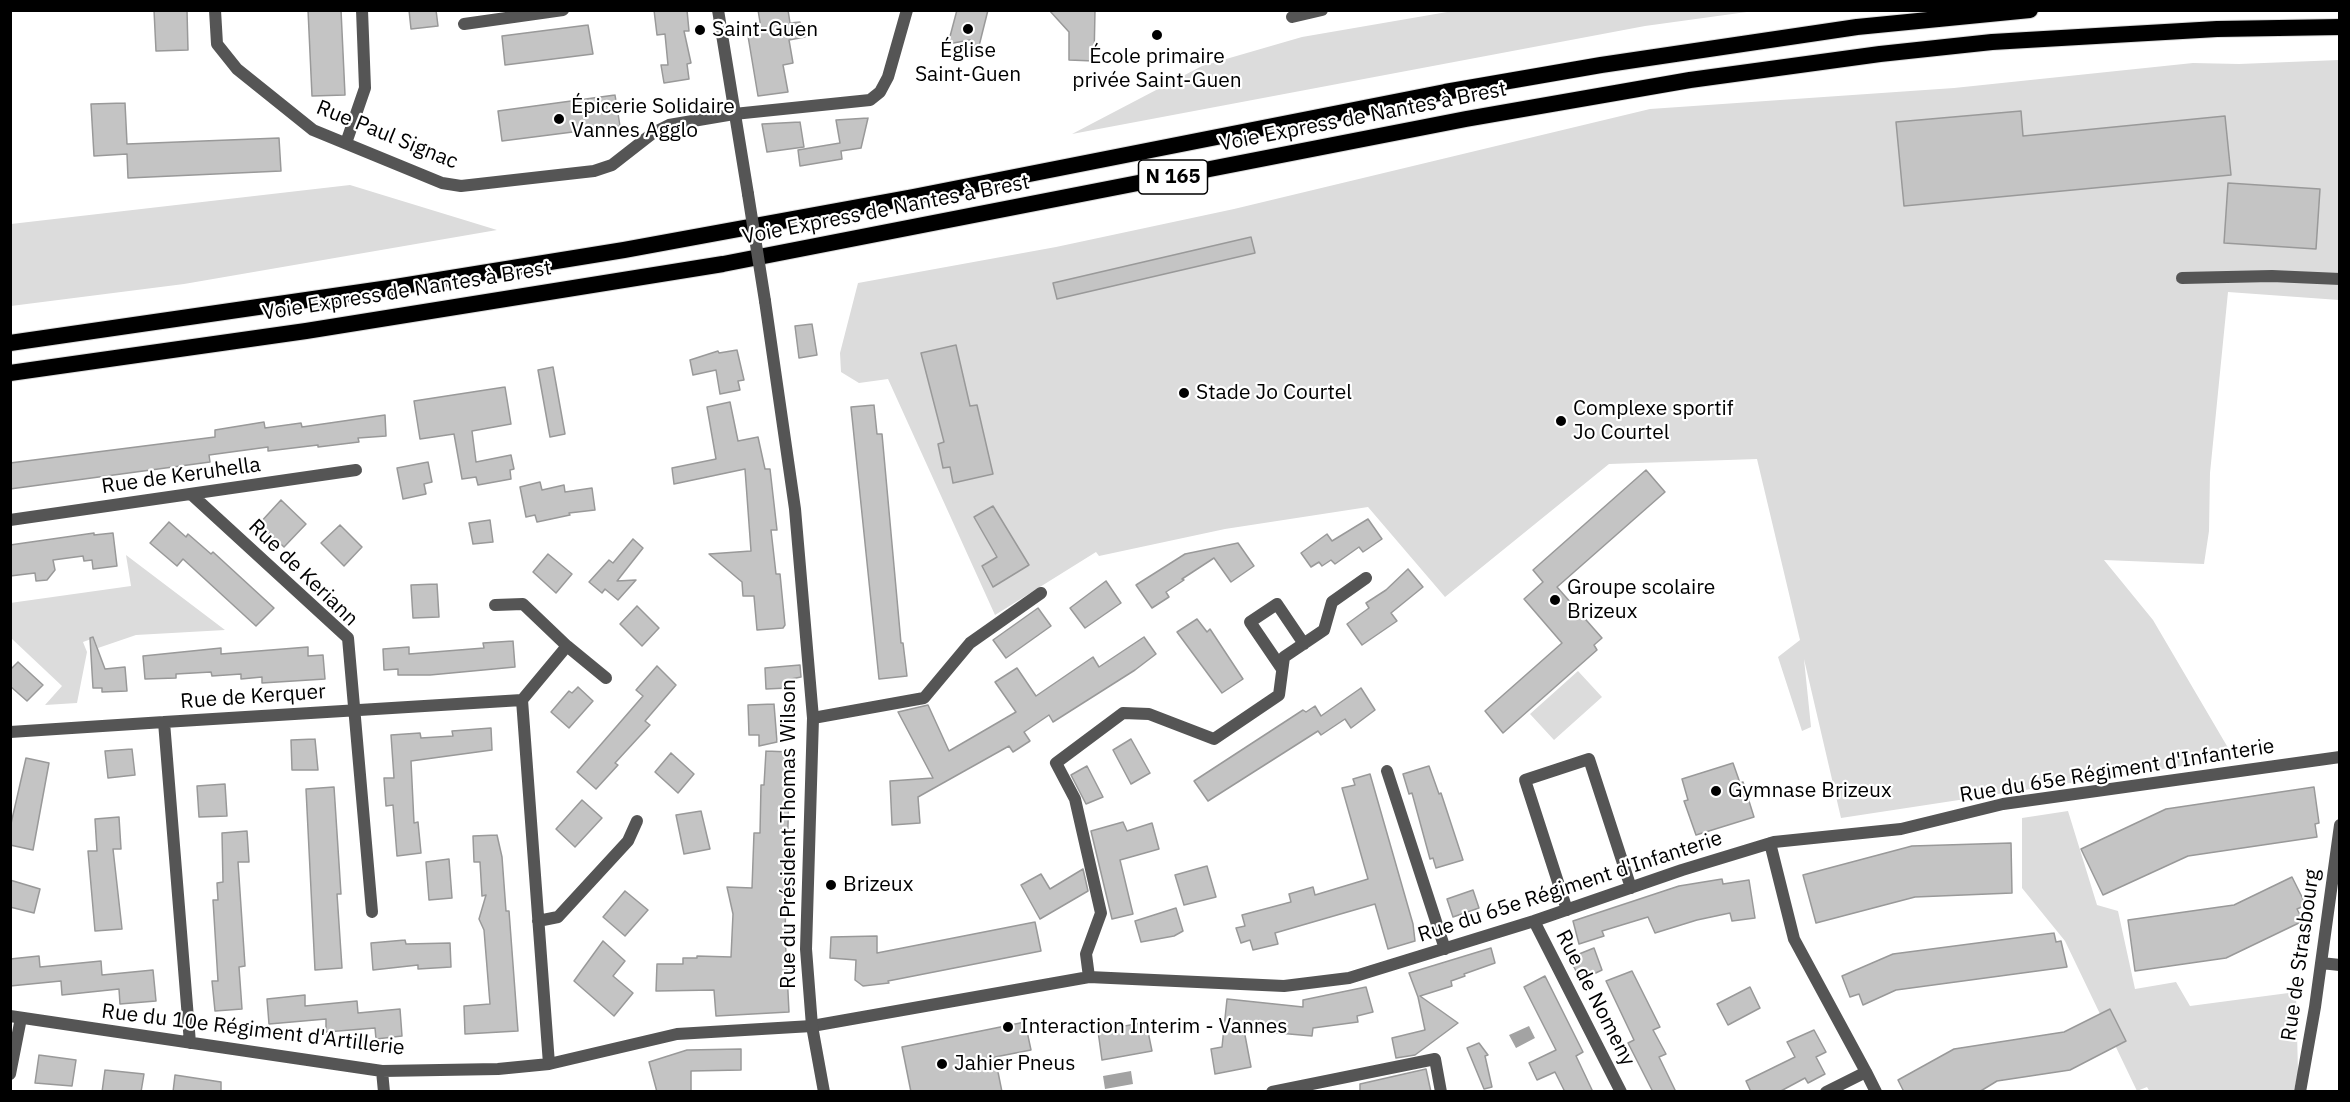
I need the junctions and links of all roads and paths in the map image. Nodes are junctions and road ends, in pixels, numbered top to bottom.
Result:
1 (215, 10) edge
2 (362, 10) edge
3 (563, 10) edge
4 (718, 10) edge
5 (907, 10) edge
6 (1322, 10) edge
7 (2030, 10) edge
8 (1292, 17) dead end
9 (464, 24) dead end
10 (2340, 27) edge
11 (734, 114) junction
12 (346, 143) junction
13 (2182, 278) dead end
14 (2340, 279) edge
15 (10, 343) edge
16 (10, 373) edge
17 (356, 470) dead end
18 (191, 494) junction
19 (10, 520) edge
20 (1366, 578) dead end
21 (1041, 593) dead end
22 (495, 605) dead end
23 (1304, 644) junction
24 (567, 646) junction
25 (1282, 669) junction
26 (606, 678) dead end
27 (522, 700) junction
28 (354, 710) junction
29 (813, 718) junction
30 (164, 722) junction
31 (10, 732) edge
32 (2340, 757) edge
33 (1387, 771) dead end
34 (637, 821) dead end
35 (2340, 825) edge
36 (1770, 843) junction
37 (1631, 888) junction
38 (1567, 910) junction
39 (372, 912) dead end
40 (538, 921) junction
41 (1534, 921) junction
42 (1445, 949) junction
43 (2321, 963) junction
44 (2340, 965) edge
45 (1089, 976) junction
46 (16, 1017) edge
47 (812, 1026) junction
48 (190, 1043) junction
49 (549, 1064) junction
50 (382, 1071) junction
51 (1866, 1072) junction
52 (10, 1074) edge
53 (384, 1092) edge
54 (824, 1092) edge
55 (1272, 1092) edge
56 (1441, 1092) edge
57 (1621, 1092) edge
58 (1826, 1092) edge
59 (1876, 1092) edge
60 (2300, 1092) edge

1 - 12 street, Rue Paul Signac
2 - 12 street
3 - 9 street
4 - 11 street, Rue du Président Thomas Wilson
5 - 11 street, Rue Paul Signac
6 - 8 street
7 - 15 highway, Voie Express de Nantes à Brest / N 165
10 - 16 highway, Voie Express de Nantes à Brest / N 165
11 - 12 street, Rue Paul Signac
11 - 29 street, Rue du Président Thomas Wilson, bridge
13 - 14 street
17 - 18 street, Rue de Keruhella
18 - 19 street, Rue de Keruhella
18 - 28 street, Rue de Keriann
20 - 23 street
21 - 29 street
22 - 24 street
23 - 25 street
23 - 25 street
24 - 26 street
24 - 27 street
25 - 45 street
27 - 28 street, Rue de Kerquer
27 - 40 street
28 - 30 street, Rue de Kerquer
28 - 39 street, Rue de Keriann
29 - 47 street, Rue du Président Thomas Wilson
30 - 31 street
30 - 48 street, Rue de Kerquer
32 - 36 street, Rue du 65e Régiment d'Infanterie
33 - 42 street
34 - 40 street
35 - 43 street, Rue de Strasbourg
36 - 37 street, Rue du 65e Régiment d'Infanterie
36 - 51 street
37 - 38 street, Rue du 65e Régiment d'Infanterie
37 - 38 street
38 - 41 street, Rue du 65e Régiment d'Infanterie
40 - 49 street
41 - 42 street, Rue du 65e Régiment d'Infanterie
41 - 57 street, Rue de Nomeny
42 - 45 street, Rue du 65e Régiment d'Infanterie
43 - 44 street
43 - 60 street, Rue de Strasbourg
45 - 47 street, Rue du 65e Régiment d'Infanterie
46 - 48 street, Rue du 10e Régiment d'Artillerie
46 - 52 street
47 - 49 street, Rue du 10e Régiment d'Artillerie
47 - 54 street, Rue du Président Thomas Wilson
48 - 50 street, Rue du 10e Régiment d'Artillerie
49 - 50 street, Rue du 10e Régiment d'Artillerie
50 - 53 street
51 - 58 street
51 - 59 street
55 - 56 street

